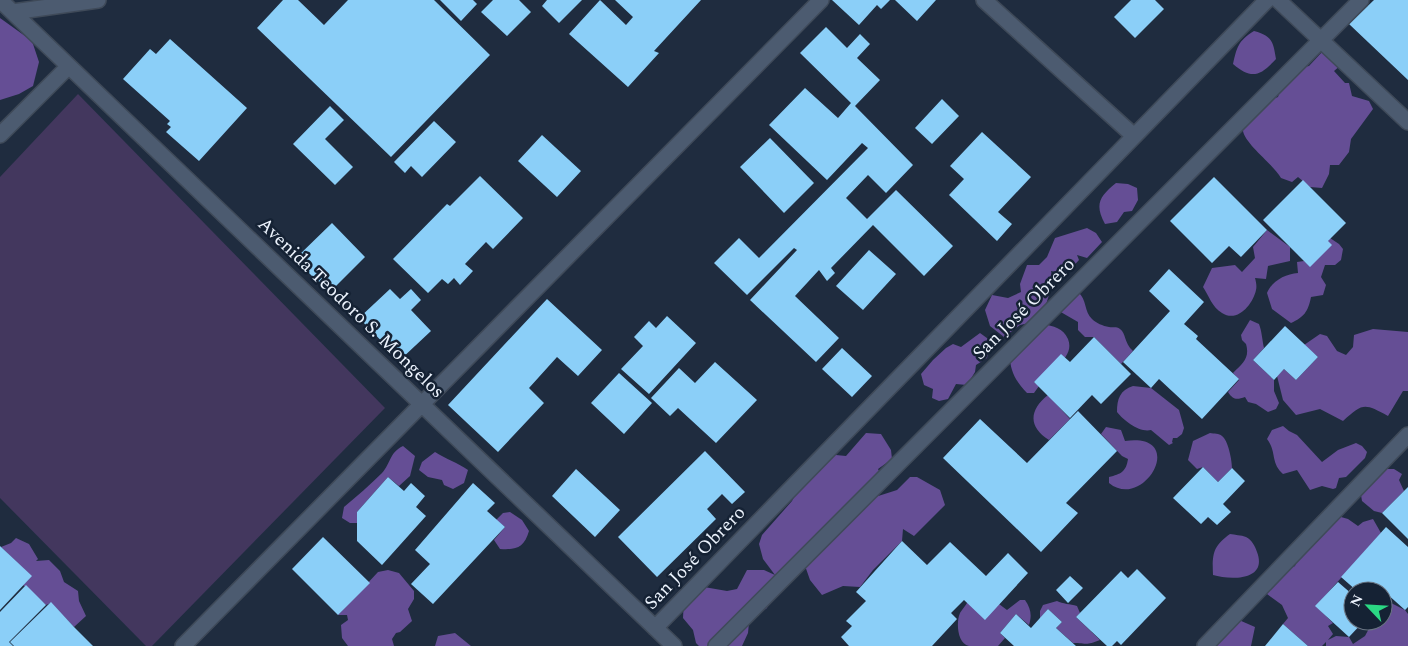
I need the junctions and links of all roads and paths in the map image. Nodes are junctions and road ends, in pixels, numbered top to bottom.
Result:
1 (0, 0) edge
2 (98, 0) edge
3 (821, 0) edge
4 (984, 0) edge
5 (1267, 0) edge
6 (1278, 0) edge
7 (1361, 0) edge
8 (13, 12) junction
9 (1322, 40) junction
10 (69, 66) junction
11 (1408, 122) edge
12 (0, 135) edge
13 (1134, 136) junction
14 (423, 405) junction
15 (1408, 435) edge
16 (655, 628) junction
17 (183, 646) edge
18 (673, 646) edge
19 (716, 646) edge
20 (1205, 646) edge

1 - 8 street, Avenida Teodoro S. Mongelos
2 - 8 street
3 - 14 street
4 - 13 street
5 - 13 street, San José Obrero
6 - 9 street
7 - 9 street, San José Obrero
8 - 10 street, Avenida Teodoro S. Mongelos
9 - 11 street
9 - 19 street, San José Obrero
10 - 12 street
10 - 14 street, Avenida Teodoro S. Mongelos
13 - 16 street, San José Obrero
14 - 16 street, Avenida Teodoro S. Mongelos
14 - 17 street
15 - 20 street
16 - 18 street, Avenida Teodoro S. Mongelos

